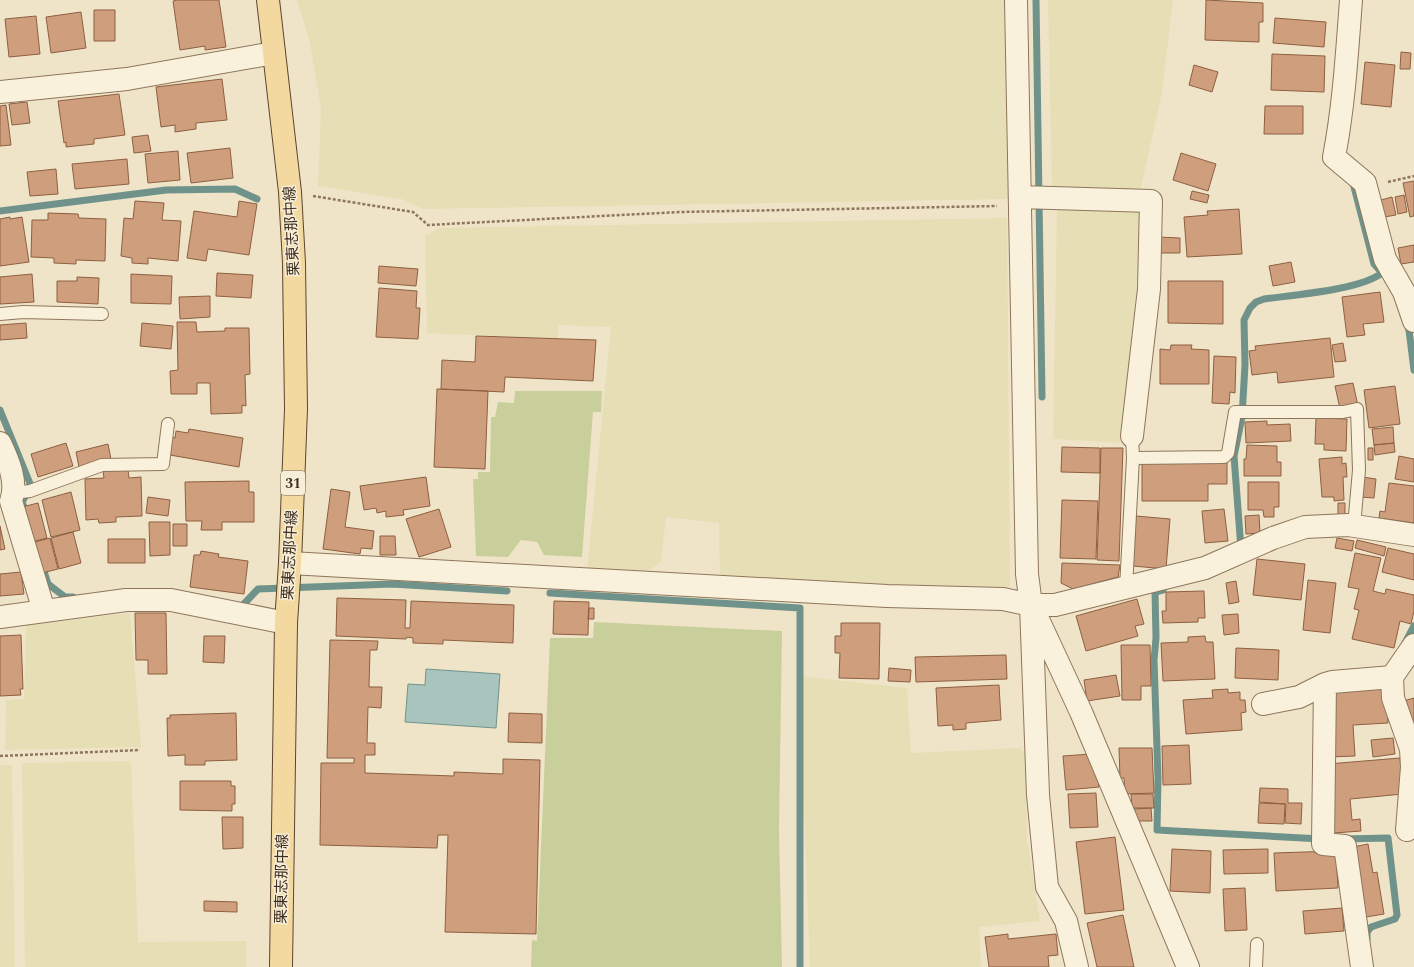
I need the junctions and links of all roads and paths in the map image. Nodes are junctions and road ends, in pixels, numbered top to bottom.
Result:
1 (268, 0) edge
2 (1016, 0) edge
3 (1351, 0) edge
4 (274, 53) junction
5 (0, 92) edge
6 (290, 192) junction
7 (1029, 200) junction
8 (0, 314) edge
9 (102, 314) dead end
10 (1414, 322) edge
11 (168, 424) dead end
12 (1132, 436) joint
13 (0, 443) edge
14 (1133, 458) junction
15 (8, 499) edge
16 (1354, 526) junction
17 (1414, 535) edge
18 (290, 563) junction
19 (1126, 588) junction
20 (1031, 605) junction
21 (44, 611) junction
22 (0, 617) edge
23 (286, 623) junction
24 (1414, 645) edge
25 (1392, 677) junction
26 (1325, 684) junction
27 (1263, 704) dead end
28 (140, 750) dead end
29 (0, 756) edge
30 (1411, 830) edge
31 (1257, 944) dead end
32 (281, 967) edge
33 (1077, 967) edge
34 (1188, 967) edge
35 (1256, 967) edge
36 (1362, 967) edge

1 - 4 main road, 栗東志那中線 / 31
2 - 7 street
3 - 10 street
4 - 5 street
4 - 6 main road, 栗東志那中線 / 31
6 - 7 path
6 - 18 main road, 栗東志那中線 / 31
7 - 12 street
7 - 20 street
8 - 9 lane
11 - 15 lane
12 - 14 lane
13 - 15 street
14 - 16 lane
14 - 19 lane
15 - 21 street
16 - 17 street
16 - 19 street
18 - 20 street
18 - 23 main road, 栗東志那中線 / 31
19 - 20 street
20 - 33 street
20 - 34 street
21 - 22 street
21 - 23 street
23 - 32 main road, 栗東志那中線 / 31
24 - 25 street
25 - 26 street
25 - 30 street
26 - 27 street
26 - 36 street
28 - 29 path
31 - 35 lane

